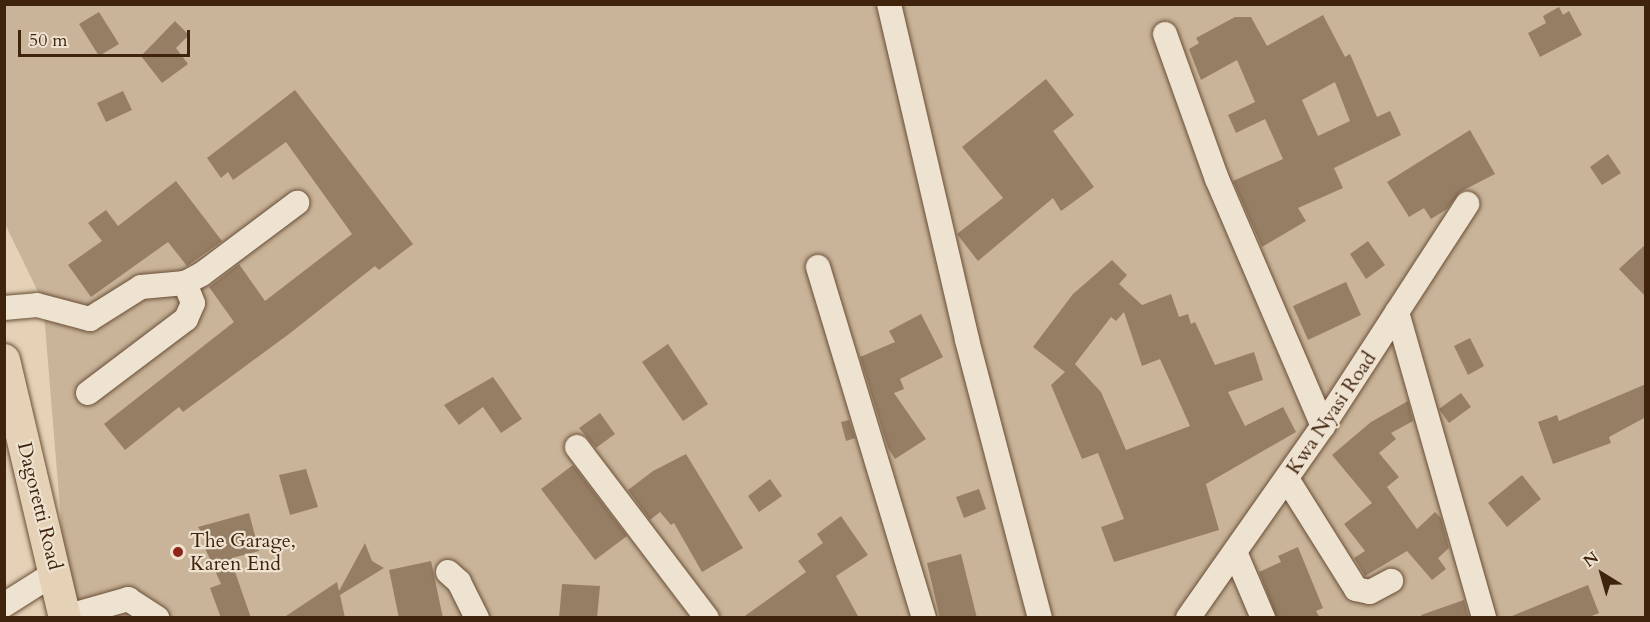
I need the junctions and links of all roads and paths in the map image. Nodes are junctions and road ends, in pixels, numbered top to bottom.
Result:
1 (889, 4) edge
2 (1165, 34) dead end
3 (297, 203) dead end
4 (1467, 204) dead end
5 (818, 267) dead end
6 (185, 283) junction
7 (4, 309) edge
8 (1397, 312) junction
9 (4, 360) edge
10 (88, 393) dead end
11 (1323, 426) junction
12 (577, 447) dead end
13 (1287, 479) junction
14 (1235, 552) junction
15 (56, 572) junction
16 (448, 572) dead end
17 (1391, 581) dead end
18 (4, 605) edge
19 (65, 617) edge
20 (157, 618) edge
21 (477, 618) edge
22 (707, 618) edge
23 (924, 618) edge
24 (1040, 618) edge
25 (1188, 618) edge
26 (1263, 618) edge
27 (1484, 618) edge

1 - 24 street
2 - 11 street
3 - 6 street
4 - 8 street, Kwa Nyasi Road
5 - 23 street
6 - 7 street
6 - 10 street
8 - 11 street, Kwa Nyasi Road
8 - 27 street
9 - 15 main road, Dagoretti Road
11 - 13 street, Kwa Nyasi Road
12 - 22 street
13 - 14 street, Kwa Nyasi Road
13 - 17 street
14 - 25 street, Kwa Nyasi Road
14 - 26 street
15 - 18 street
15 - 19 main road, Dagoretti Road
16 - 21 street
19 - 20 street

